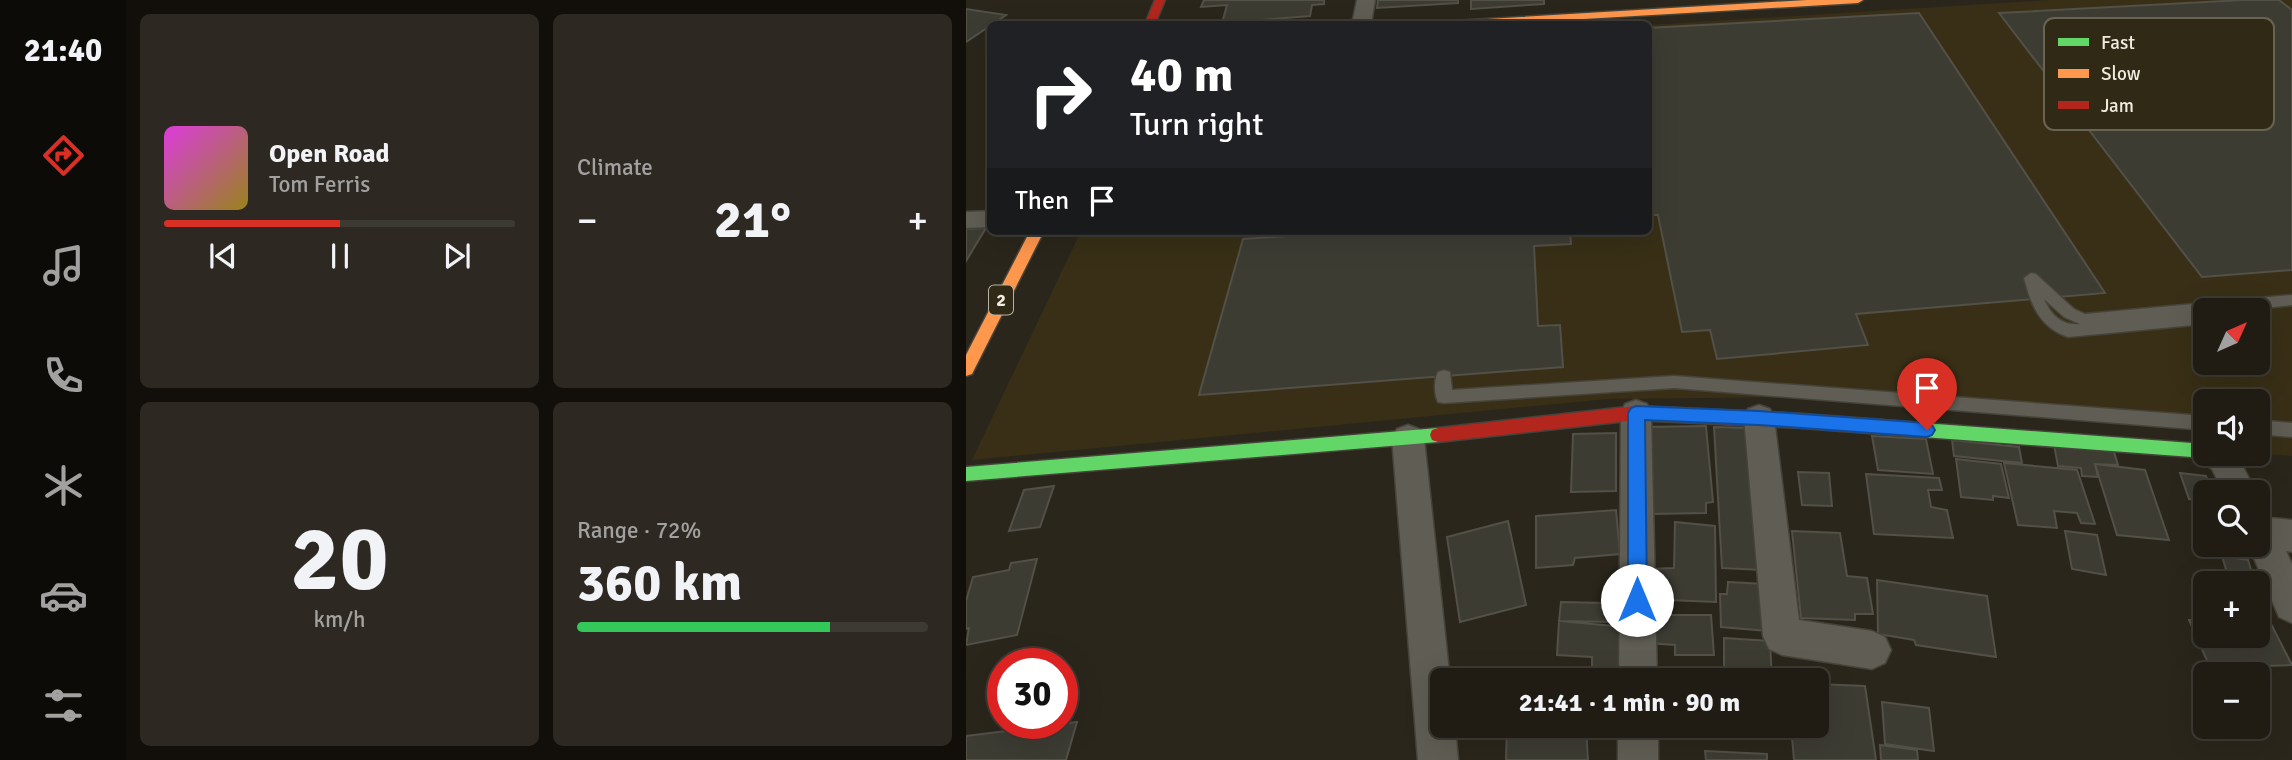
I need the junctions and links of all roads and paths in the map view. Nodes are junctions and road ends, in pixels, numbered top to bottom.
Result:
1 (1160, 0) edge
2 (1366, 0) edge
3 (1858, 0) edge
4 (1725, 4) edge
5 (1151, 21) edge
6 (1362, 21) edge
7 (1494, 21) edge
8 (987, 219) edge
9 (966, 220) edge
10 (1035, 235) edge
11 (2292, 300) edge
12 (2270, 302) edge
13 (2193, 310) edge
14 (2292, 310) edge
15 (2270, 312) edge
16 (2193, 319) edge
17 (966, 370) edge
18 (1444, 376) dead end
19 (1636, 413) junction
20 (1759, 418) junction
21 (2193, 422) edge
22 (2270, 428) edge
23 (2292, 430) edge
24 (1408, 438) junction
25 (2193, 450) edge
26 (966, 474) edge
27 (2270, 532) edge
28 (2292, 605) edge
29 (1872, 650) dead end
30 (1638, 668) edge
31 (1638, 738) edge
32 (1438, 760) edge
33 (1638, 760) edge

1 - 5 main road
2 - 6 street
3 - 4 main road
4 - 7 main road
8 - 9 street
10 - 17 main road, 2
11 - 12 lane
13 - 16 lane
14 - 15 lane
18 - 21 lane
19 - 20 main road
19 - 24 main road
19 - 30 street
20 - 25 main road
20 - 29 street
22 - 23 lane
24 - 26 main road
24 - 32 street
27 - 28 street
31 - 33 street

